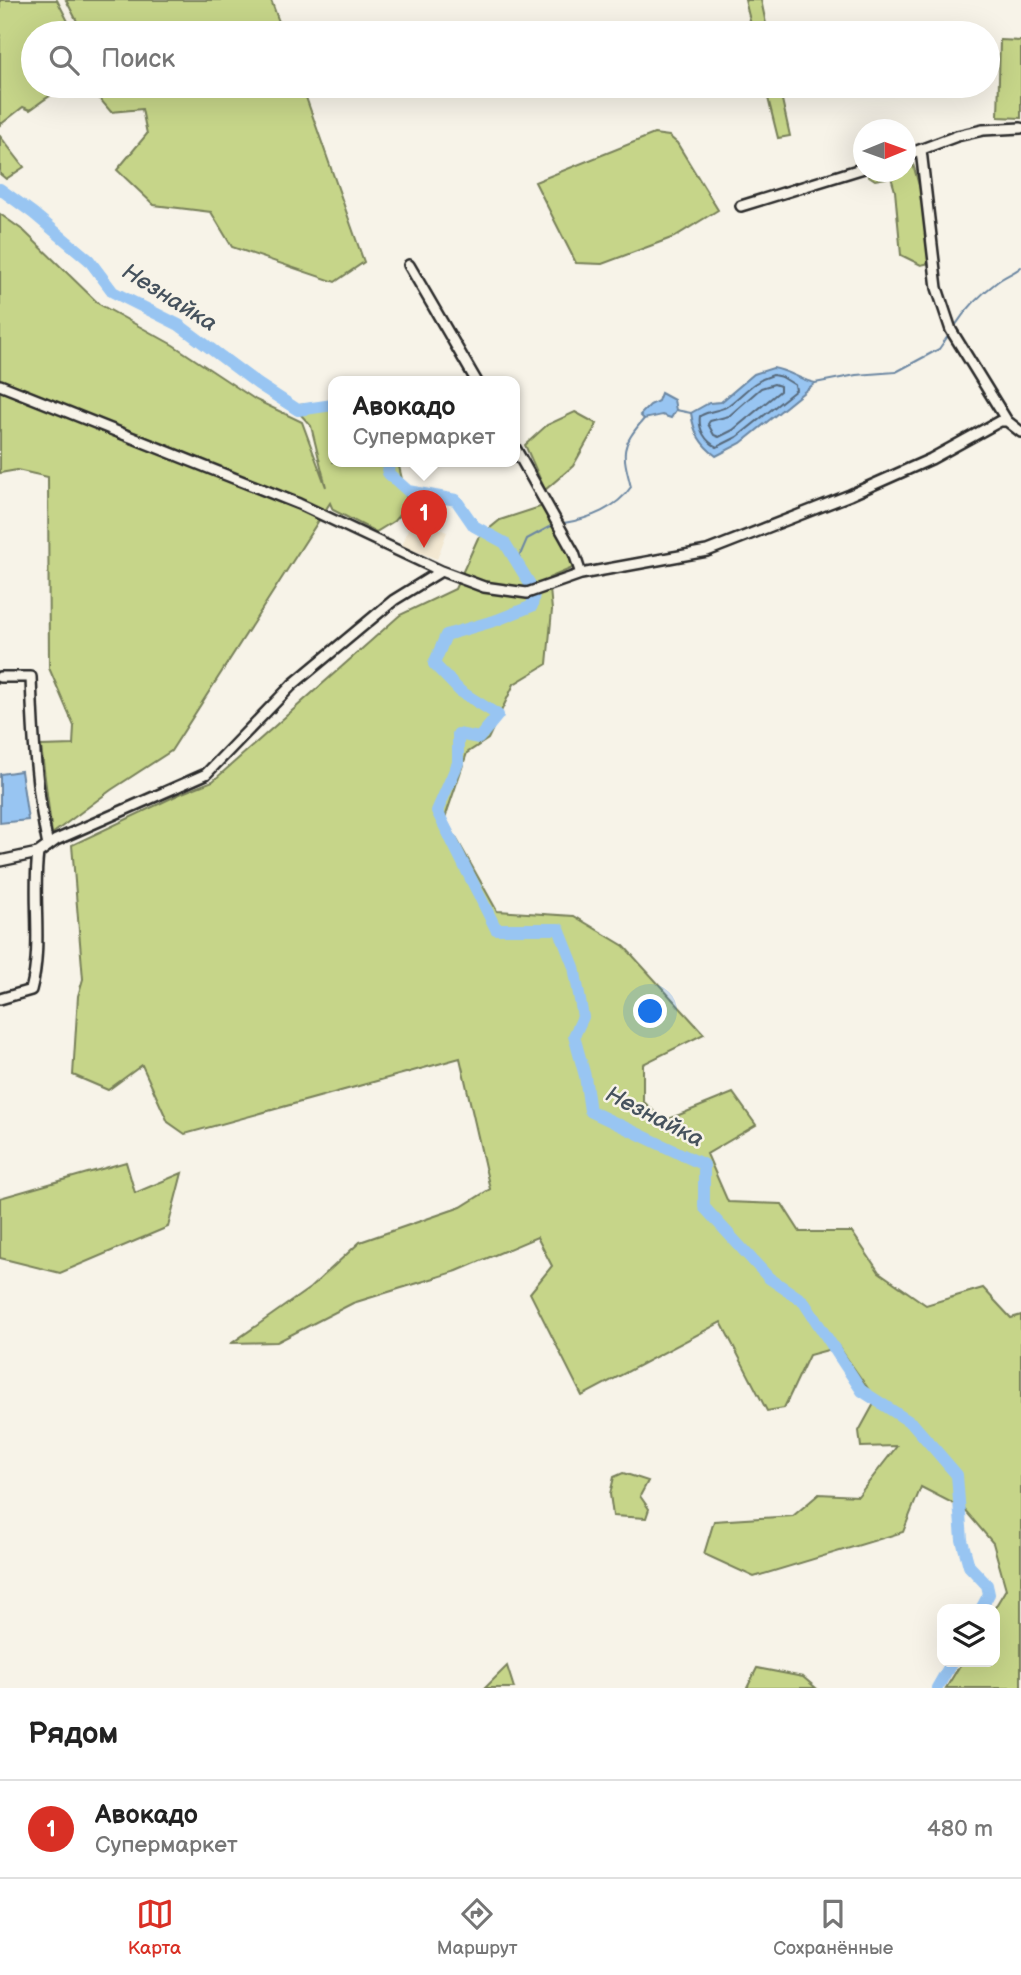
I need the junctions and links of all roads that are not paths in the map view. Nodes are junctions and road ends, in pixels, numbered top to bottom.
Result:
1 (1021, 128) edge
2 (921, 150) junction
3 (916, 152) edge
4 (853, 171) edge
5 (741, 206) dead end
6 (410, 265) dead end
7 (474, 376) edge
8 (0, 385) edge
9 (1007, 421) junction
10 (1021, 432) edge
11 (520, 457) edge
12 (441, 571) junction
13 (581, 575) junction
14 (0, 677) edge
15 (48, 846) junction
16 (38, 853) junction
17 (0, 861) edge
18 (0, 999) edge

1 - 2 street
2 - 3 street
2 - 9 street
4 - 5 street
6 - 7 street
8 - 12 street
9 - 10 street
9 - 13 street
11 - 13 street
12 - 13 street
12 - 15 street
14 - 15 street
15 - 16 street
16 - 17 street
16 - 18 street

